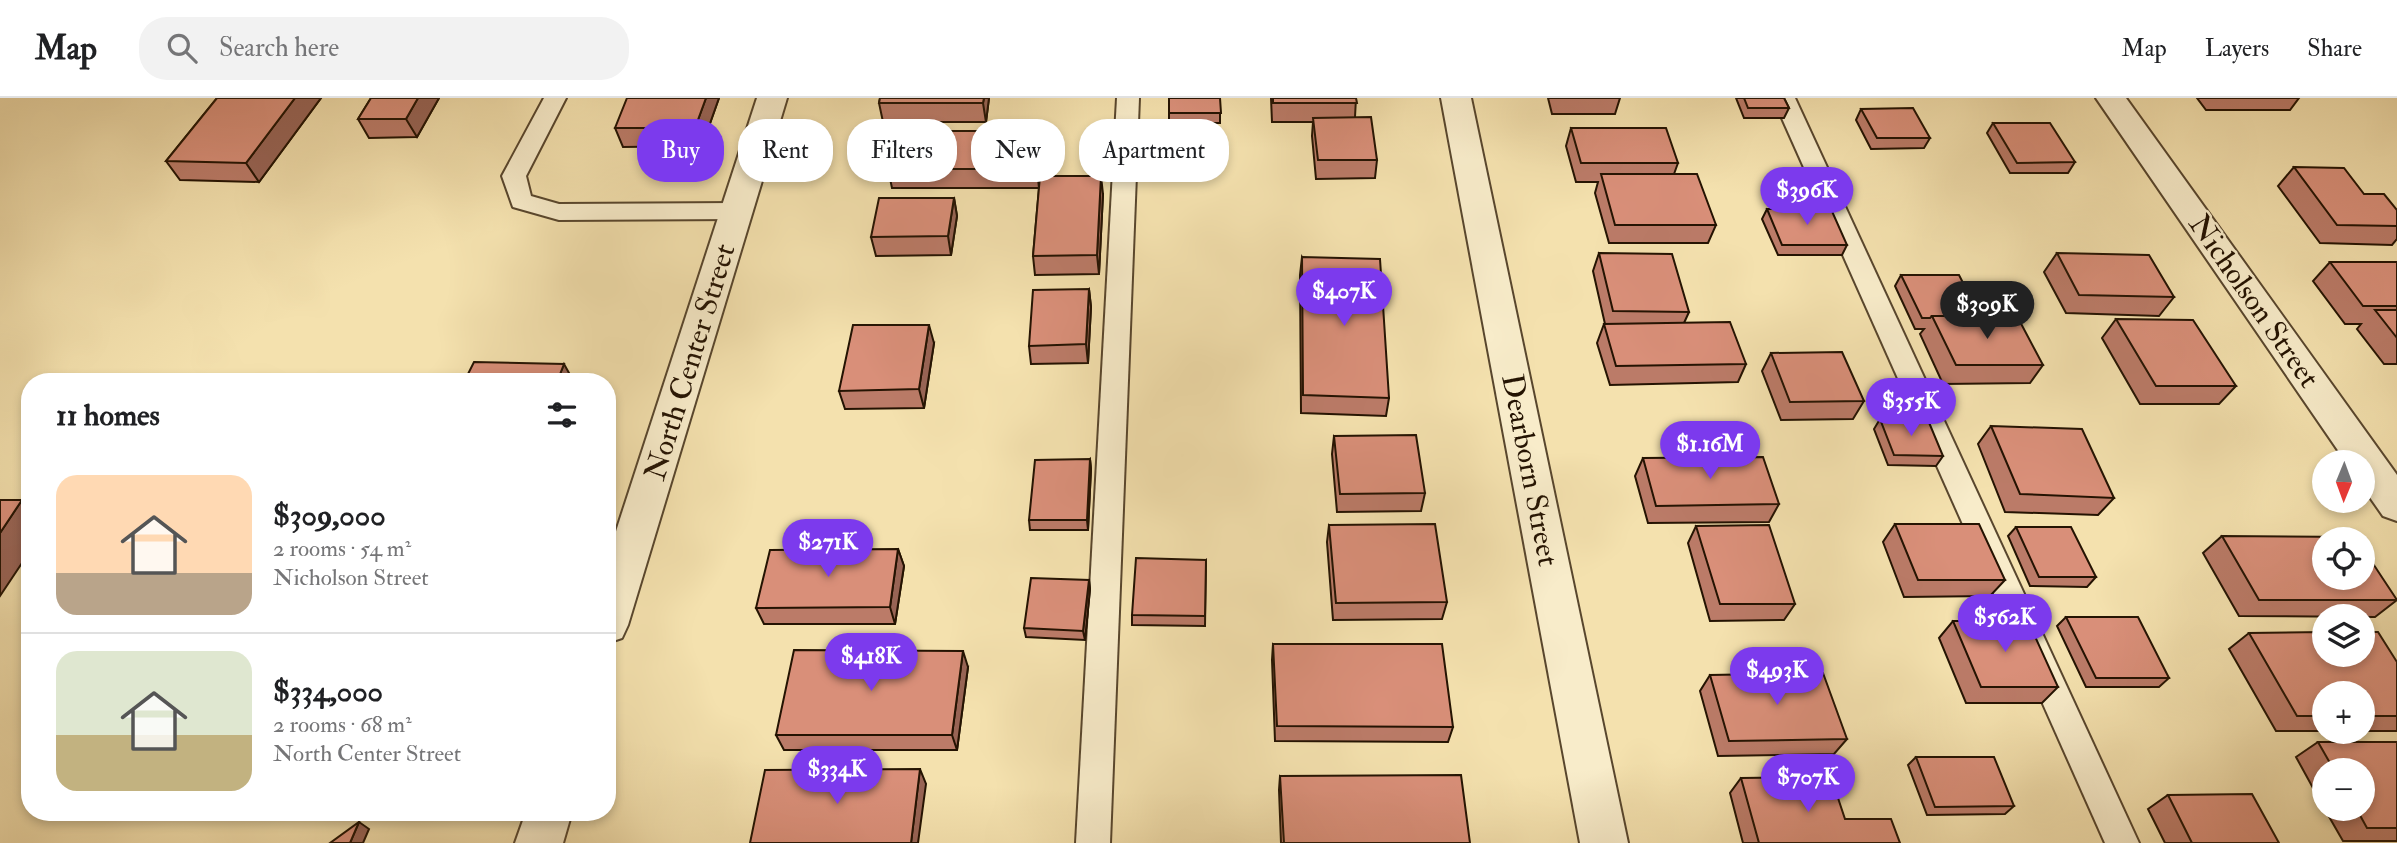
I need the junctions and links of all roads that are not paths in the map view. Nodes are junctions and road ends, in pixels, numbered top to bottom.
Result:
1 (555, 98) edge
2 (772, 98) edge
3 (1128, 98) edge
4 (1456, 98) edge
5 (1784, 98) edge
6 (2111, 98) edge
7 (737, 211) junction
8 (2397, 505) edge
9 (616, 596) edge
10 (546, 821) edge
11 (539, 843) edge
12 (1093, 843) edge
13 (1604, 843) edge
14 (2122, 843) edge

1 - 7 lane
2 - 7 street, North Center Street
3 - 12 lane
4 - 13 street, Dearborn Street
5 - 14 lane
6 - 8 street, Nicholson Street
7 - 9 street, North Center Street
10 - 11 street

